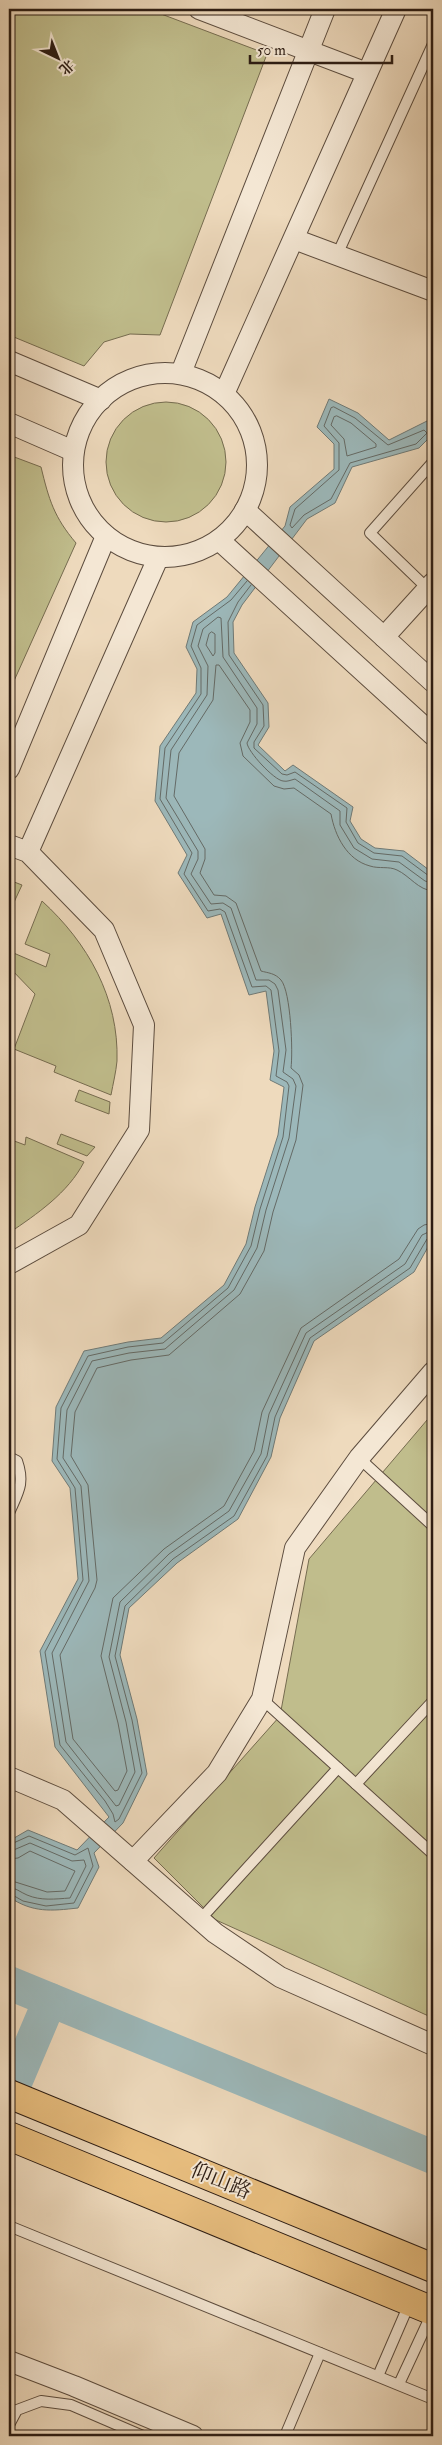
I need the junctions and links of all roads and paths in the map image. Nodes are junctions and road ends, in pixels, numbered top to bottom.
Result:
1 (199, 9) edge
2 (325, 9) edge
3 (396, 9) edge
4 (433, 44) edge
5 (307, 51) junction
6 (367, 73) junction
7 (294, 239) junction
8 (337, 255) junction
9 (433, 291) edge
10 (9, 361) edge
11 (181, 373) junction
12 (224, 394) junction
13 (100, 400) junction
14 (9, 423) edge
15 (71, 450) junction
16 (433, 462) edge
17 (245, 510) junction
18 (106, 536) junction
19 (219, 540) junction
20 (158, 558) junction
21 (430, 586) edge
22 (384, 637) junction
23 (433, 682) edge
24 (433, 735) edge
25 (9, 769) edge
26 (9, 845) edge
27 (28, 852) junction
28 (9, 1264) edge
29 (433, 1372) edge
30 (9, 1457) edge
31 (359, 1458) junction
32 (9, 1513) edge
33 (433, 1526) edge
34 (262, 1699) junction
35 (433, 1701) edge
36 (338, 1768) junction
37 (9, 1777) edge
38 (356, 1784) junction
39 (433, 1854) edge
40 (133, 1861) junction
41 (208, 1912) dead end
42 (433, 2045) edge
43 (9, 2094) edge
44 (9, 2136) edge
45 (9, 2226) edge
46 (433, 2268) edge
47 (422, 2306) edge
48 (320, 2353) junction
49 (9, 2361) edge
50 (378, 2376) junction
51 (399, 2384) junction
52 (433, 2399) edge
53 (9, 2425) edge
54 (143, 2436) edge
55 (193, 2436) edge
56 (284, 2436) edge

1 - 5 street
2 - 5 street
3 - 6 street
4 - 8 lane
5 - 6 street
5 - 11 street
6 - 7 street
7 - 8 street
7 - 12 street
8 - 9 street
10 - 13 street
11 - 12 street
11 - 13 street
12 - 17 street
13 - 15 street
14 - 15 street
15 - 18 street
16 - 21 lane
17 - 19 street
17 - 22 street
18 - 20 street
18 - 25 street
19 - 20 street
19 - 24 street
20 - 27 street
21 - 22 street
22 - 23 street
26 - 27 street
27 - 28 street
29 - 31 street
30 - 32 lane
31 - 33 lane
31 - 34 street
34 - 36 lane
34 - 40 street
35 - 38 lane
36 - 38 lane
36 - 41 lane
37 - 40 street
38 - 39 lane
40 - 42 street
43 - 46 main road, 仰山路
44 - 47 main road, 仰山路
45 - 48 lane
47 - 50 lane
47 - 51 lane
48 - 50 lane
48 - 56 lane
49 - 55 street
50 - 51 lane
51 - 52 lane
53 - 54 lane

